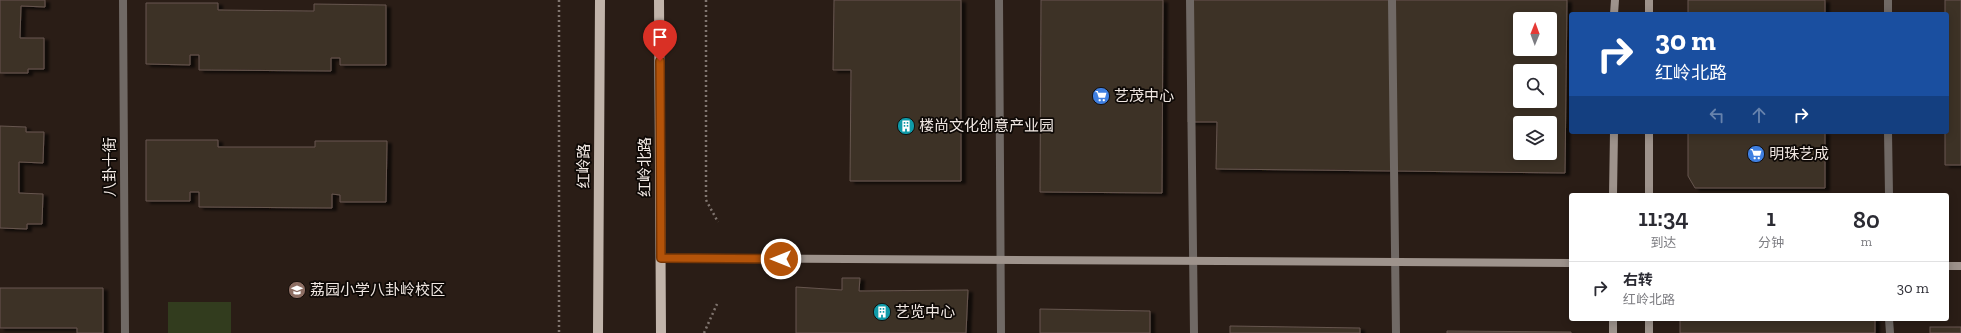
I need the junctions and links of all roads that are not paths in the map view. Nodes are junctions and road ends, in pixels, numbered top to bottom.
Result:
1 (123, 0) edge
2 (600, 0) edge
3 (659, 0) edge
4 (999, 0) edge
5 (1190, 0) edge
6 (1392, 0) edge
7 (1614, 0) edge
8 (1649, 0) edge
9 (1888, 0) edge
10 (1614, 12) edge
11 (1649, 12) edge
12 (1888, 12) edge
13 (1614, 134) edge
14 (1649, 134) edge
15 (1888, 134) edge
16 (1613, 193) edge
17 (1649, 193) edge
18 (1889, 193) edge
19 (661, 258) junction
20 (1001, 260) junction
21 (1194, 262) junction
22 (1396, 263) junction
23 (1569, 263) edge
24 (1949, 266) edge
25 (1961, 266) edge
26 (1613, 321) edge
27 (1649, 321) edge
28 (1889, 321) edge
29 (125, 333) edge
30 (598, 333) edge
31 (661, 333) edge
32 (1001, 333) edge
33 (1194, 333) edge
34 (1396, 333) edge
35 (1613, 333) edge
36 (1649, 333) edge
37 (1890, 333) edge

1 - 29 street, 八卦十街
2 - 30 main road, 红岭路
3 - 19 main road, 红岭北路
4 - 20 street
5 - 21 street
6 - 22 street
7 - 10 street
8 - 11 street
9 - 12 street
13 - 16 street
14 - 17 street
15 - 18 street
19 - 20 street
19 - 31 main road, 红岭北路
20 - 21 street
20 - 32 street
21 - 22 street
21 - 33 street
22 - 23 street
22 - 34 street
24 - 25 street
26 - 35 street
27 - 36 street
28 - 37 street

